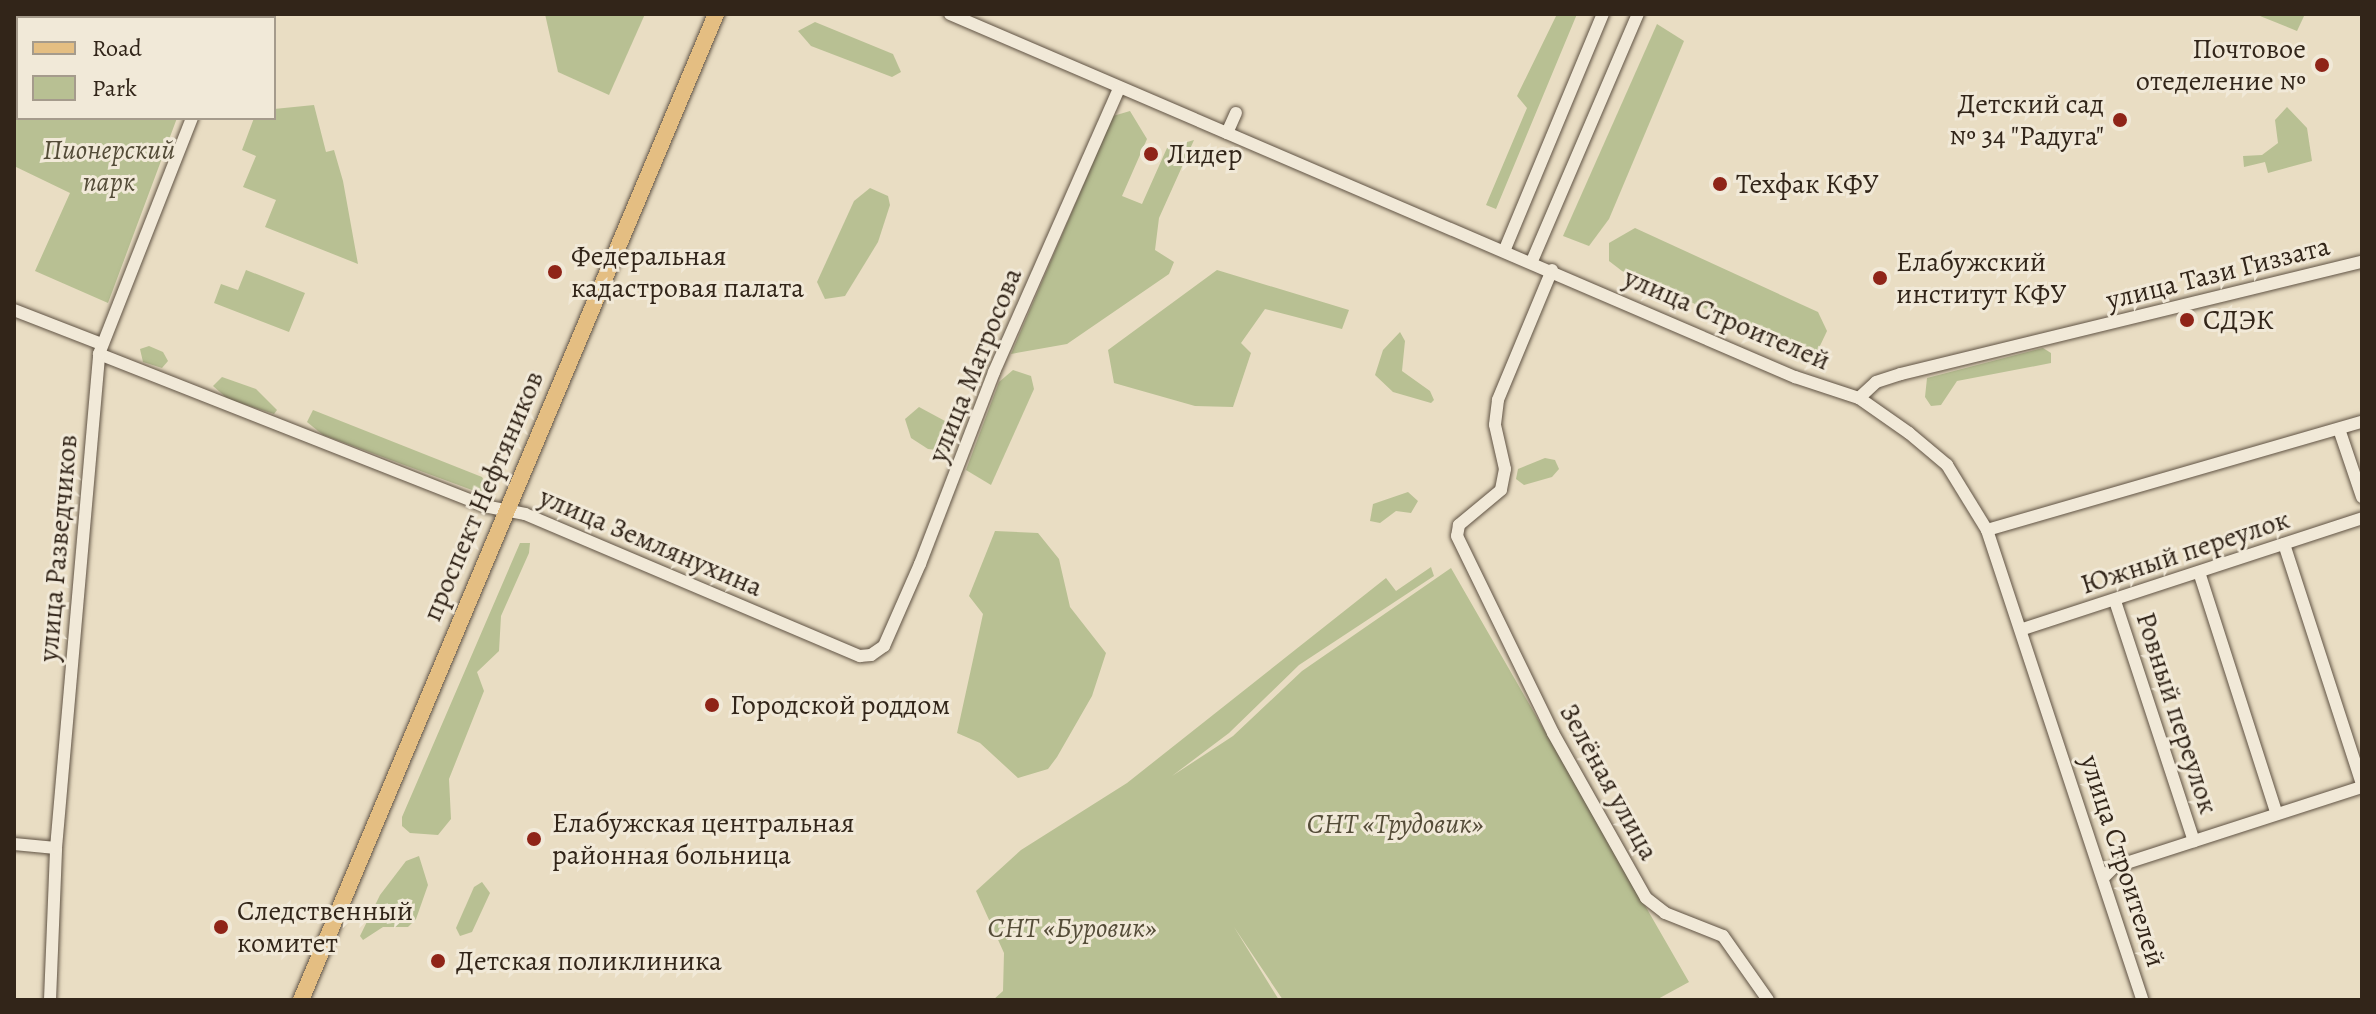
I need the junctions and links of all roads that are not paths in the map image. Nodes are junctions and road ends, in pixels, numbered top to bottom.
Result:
1 (716, 14) edge
2 (950, 14) edge
3 (1603, 14) edge
4 (1638, 14) edge
5 (1119, 88) junction
6 (1236, 113) dead end
7 (191, 120) edge
8 (1227, 133) junction
9 (1505, 249) junction
10 (1532, 261) junction
11 (2362, 262) edge
12 (1552, 270) junction
13 (14, 310) edge
14 (100, 349) junction
15 (1859, 398) junction
16 (2362, 422) edge
17 (2339, 429) junction
18 (2362, 497) edge
19 (505, 511) junction
20 (2362, 518) edge
21 (1987, 530) junction
22 (2284, 544) junction
23 (2199, 572) junction
24 (2115, 601) junction
25 (2023, 629) junction
26 (871, 655) joint
27 (2362, 786) edge
28 (2276, 812) junction
29 (2194, 841) junction
30 (14, 844) edge
31 (56, 848) junction
32 (2103, 878) junction
33 (50, 1000) edge
34 (301, 1000) edge
35 (1768, 1000) edge
36 (2142, 1000) edge

1 - 19 main road, проспект Нефтяников
2 - 5 street, улица Строителей
3 - 9 street
4 - 10 street
5 - 8 street, улица Строителей
5 - 26 street, улица Матросова
6 - 8 street
7 - 14 street, улица Разведчиков
8 - 9 street, улица Строителей
9 - 10 street, улица Строителей
10 - 12 street, улица Строителей
11 - 15 street, улица Тази Гиззата
12 - 15 street, улица Строителей
12 - 35 street, Зелёная улица
13 - 14 street, улица Землянухина
14 - 19 street, улица Землянухина
14 - 31 street, улица Разведчиков
15 - 21 street, улица Строителей
16 - 17 street
17 - 18 street
17 - 21 street
19 - 26 street, улица Землянухина
19 - 34 main road, проспект Нефтяников
20 - 22 street, Южный переулок
21 - 25 street, улица Строителей
22 - 23 street, Южный переулок
22 - 27 street
23 - 24 street, Южный переулок
23 - 28 street
24 - 25 street, Южный переулок
24 - 29 street, Ровный переулок
25 - 32 street, улица Строителей
27 - 28 street
28 - 29 street
29 - 32 street
30 - 31 street
31 - 33 street, улица Разведчиков
32 - 36 street, улица Строителей

